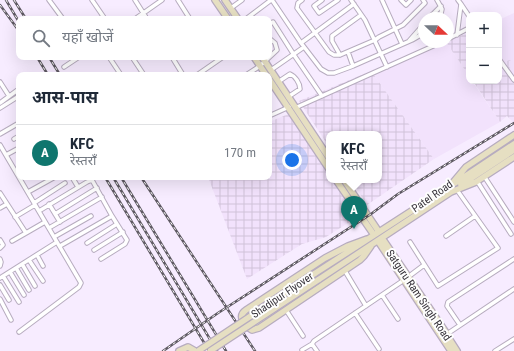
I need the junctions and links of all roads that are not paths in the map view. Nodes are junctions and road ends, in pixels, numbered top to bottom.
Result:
1 (49, 0) edge
2 (92, 0) edge
3 (135, 0) edge
4 (162, 0) edge
5 (178, 0) edge
6 (215, 0) edge
7 (226, 0) edge
8 (242, 0) edge
9 (271, 0) edge
10 (302, 0) edge
11 (321, 0) edge
12 (338, 0) edge
13 (351, 0) edge
14 (382, 0) edge
15 (401, 0) edge
16 (411, 0) edge
17 (423, 0) edge
18 (437, 0) edge
19 (458, 0) edge
20 (354, 4) junction
21 (461, 4) junction
22 (441, 6) junction
23 (231, 8) junction
24 (435, 12) edge
25 (441, 12) edge
26 (466, 12) edge
27 (143, 13) junction
28 (361, 15) junction
29 (61, 16) edge
30 (103, 16) edge
31 (139, 16) edge
32 (145, 16) edge
33 (188, 16) edge
34 (226, 16) edge
35 (236, 16) edge
36 (250, 16) edge
37 (272, 22) edge
38 (395, 28) junction
39 (418, 30) edge
40 (466, 30) edge
41 (313, 32) junction
42 (458, 35) junction
43 (418, 36) edge
44 (454, 37) edge
45 (272, 40) edge
46 (375, 40) junction
47 (407, 42) junction
48 (301, 43) junction
49 (402, 44) junction
50 (304, 48) junction
51 (429, 48) edge
52 (348, 52) junction
53 (272, 53) edge
54 (381, 53) junction
55 (294, 55) junction
56 (340, 55) junction
57 (74, 60) edge
58 (111, 60) edge
59 (134, 60) edge
60 (174, 60) edge
61 (215, 60) edge
62 (256, 60) edge
63 (263, 60) edge
64 (265, 60) edge
65 (502, 63) edge
66 (260, 66) junction
67 (353, 66) junction
68 (64, 67) dead end
69 (387, 67) junction
70 (270, 70) joint
71 (119, 72) edge
72 (142, 72) edge
73 (181, 72) edge
74 (201, 72) edge
75 (251, 72) edge
76 (264, 72) edge
77 (272, 73) edge
78 (514, 80) edge
79 (0, 82) edge
80 (278, 82) junction
81 (272, 83) edge
82 (16, 91) edge
83 (9, 96) junction
84 (322, 96) junction
85 (288, 97) junction
86 (16, 98) edge
87 (0, 103) edge
88 (292, 107) junction
89 (0, 108) edge
90 (272, 115) edge
91 (16, 125) edge
92 (0, 134) edge
93 (514, 135) edge
94 (514, 144) edge
95 (0, 145) edge
96 (16, 150) edge
97 (514, 150) edge
98 (326, 154) edge
99 (6, 155) junction
100 (514, 157) edge
101 (326, 164) edge
102 (16, 172) edge
103 (484, 176) junction
104 (21, 180) edge
105 (49, 180) edge
106 (74, 180) edge
107 (91, 180) edge
108 (93, 180) edge
109 (477, 181) junction
110 (65, 183) dead end
111 (338, 183) edge
112 (346, 183) edge
113 (78, 187) junction
114 (97, 188) junction
115 (450, 189) junction
116 (457, 190) junction
117 (28, 192) junction
118 (0, 193) edge
119 (102, 197) junction
120 (7, 204) junction
121 (35, 204) junction
122 (49, 204) junction
123 (0, 208) edge
124 (39, 211) junction
125 (55, 214) junction
126 (91, 216) dead end
127 (112, 216) junction
128 (475, 216) junction
129 (15, 217) junction
130 (45, 222) junction
131 (60, 222) junction
132 (514, 222) edge
133 (117, 224) junction
134 (49, 228) junction
135 (123, 232) junction
136 (26, 233) junction
137 (376, 233) junction
138 (511, 234) dead end
139 (446, 236) dead end
140 (54, 237) junction
141 (367, 239) junction
142 (380, 239) junction
143 (0, 240) edge
144 (12, 241) dead end
145 (57, 242) junction
146 (410, 242) dead end
147 (87, 243) dead end
148 (60, 246) junction
149 (371, 246) junction
150 (0, 248) edge
151 (94, 250) dead end
152 (37, 255) junction
153 (0, 259) edge
154 (101, 259) dead end
155 (514, 259) edge
156 (29, 260) junction
157 (22, 264) junction
158 (424, 265) junction
159 (0, 266) edge
160 (43, 266) dead end
161 (16, 268) junction
162 (345, 271) junction
163 (10, 272) junction
164 (2, 277) edge
165 (406, 279) junction
166 (42, 281) dead end
167 (0, 285) edge
168 (35, 286) dead end
169 (514, 289) edge
170 (29, 290) dead end
171 (24, 295) dead end
172 (382, 295) junction
173 (0, 299) edge
174 (9, 300) dead end
175 (19, 302) dead end
176 (366, 306) junction
177 (286, 310) junction
178 (355, 313) junction
179 (398, 319) dead end
180 (11, 320) dead end
181 (460, 325) junction
182 (19, 332) dead end
183 (447, 334) junction
184 (303, 336) dead end
185 (514, 339) edge
186 (312, 344) junction
187 (379, 349) dead end
188 (302, 350) dead end
189 (178, 351) edge
190 (196, 351) edge
191 (210, 351) edge
192 (317, 351) edge
193 (451, 351) edge
194 (457, 351) edge
195 (495, 351) edge

1 - 29 street
2 - 30 street
3 - 27 street
4 - 27 street
5 - 33 street
6 - 34 main road
7 - 23 main road
8 - 23 street
9 - 36 street
9 - 48 street
10 - 41 street
11 - 12 street
13 - 20 street
14 - 38 street
15 - 16 street
17 - 38 street
18 - 22 street
19 - 21 street
20 - 28 street
20 - 41 street
21 - 26 street
21 - 42 street
22 - 24 street
22 - 25 street
23 - 35 main road
27 - 31 street
27 - 32 street
28 - 46 street
28 - 56 street
37 - 55 street
38 - 46 street
38 - 49 street
39 - 47 street
40 - 42 street
41 - 48 street
41 - 56 street
42 - 44 street
43 - 47 street
45 - 53 street
46 - 52 street
46 - 54 street
47 - 49 street
48 - 50 street
49 - 54 street
50 - 55 street
50 - 67 street
51 - 69 street
52 - 56 street
52 - 67 street
54 - 67 street
54 - 69 street
55 - 70 street
55 - 84 street
57 - 68 street
58 - 71 street
59 - 72 street
60 - 73 street
61 - 74 street
62 - 66 main road
63 - 66 street
64 - 70 main road
65 - 78 street
66 - 75 street
66 - 76 main road
69 - 84 street
77 - 80 main road
79 - 83 street
80 - 85 main road
80 - 85 street
81 - 88 main road
82 - 83 street
83 - 87 street
84 - 88 street
85 - 88 main road
86 - 89 street
88 - 90 street
88 - 98 main road
88 - 101 main road
91 - 92 street
93 - 115 main road, Patel Road
94 - 115 main road
95 - 99 street
96 - 99 street
97 - 115 main road
99 - 102 street
100 - 103 main road, Patel Road
103 - 109 main road, Patel Road
103 - 132 street
104 - 117 street
105 - 117 street
106 - 113 street
107 - 113 street
108 - 114 street
109 - 116 main road, Patel Road
109 - 138 street
110 - 121 street
111 - 137 main road
112 - 137 main road
113 - 122 street
114 - 119 street
114 - 125 street
115 - 116 main road, Patel Road
115 - 137 main road, Patel Road
115 - 142 main road, Patel Road
116 - 128 street
117 - 121 street
118 - 120 street
119 - 127 street
119 - 131 street
120 - 123 street
120 - 129 street
121 - 124 street
121 - 129 street
122 - 124 street
122 - 125 street
124 - 130 street
125 - 131 street
126 - 140 street
127 - 133 street
127 - 148 street
128 - 139 street
128 - 158 street
129 - 136 street
130 - 134 street
130 - 136 street
131 - 134 street
133 - 135 street
133 - 147 street
134 - 140 street
135 - 151 street
135 - 154 street
136 - 144 street
137 - 141 main road, Patel Road
140 - 145 street
141 - 177 main road
141 - 190 main road, Shadipur Flyover, bridge
142 - 149 main road, Patel Road
142 - 165 main road, Satguru Ram Singh Road
143 - 150 street
145 - 148 street
145 - 152 street
146 - 158 street
148 - 182 street
149 - 162 main road
149 - 191 main road, Shadipur Flyover, bridge
152 - 156 street
152 - 160 street
153 - 159 street
155 - 181 street
156 - 157 street
156 - 166 street
157 - 161 street
157 - 168 street
158 - 165 street
161 - 163 street
161 - 170 street
162 - 176 street
162 - 177 main road
163 - 164 street
163 - 171 street
164 - 175 street
165 - 172 street
165 - 183 main road, Satguru Ram Singh Road
165 - 193 main road, Satguru Ram Singh Road
167 - 174 street
169 - 181 street
172 - 176 street
172 - 179 street
173 - 180 street
176 - 178 street
177 - 184 street
178 - 186 street
178 - 187 street
181 - 183 street
183 - 194 main road, Satguru Ram Singh Road
185 - 195 street
186 - 188 street
186 - 192 street
189 - 190 main road

